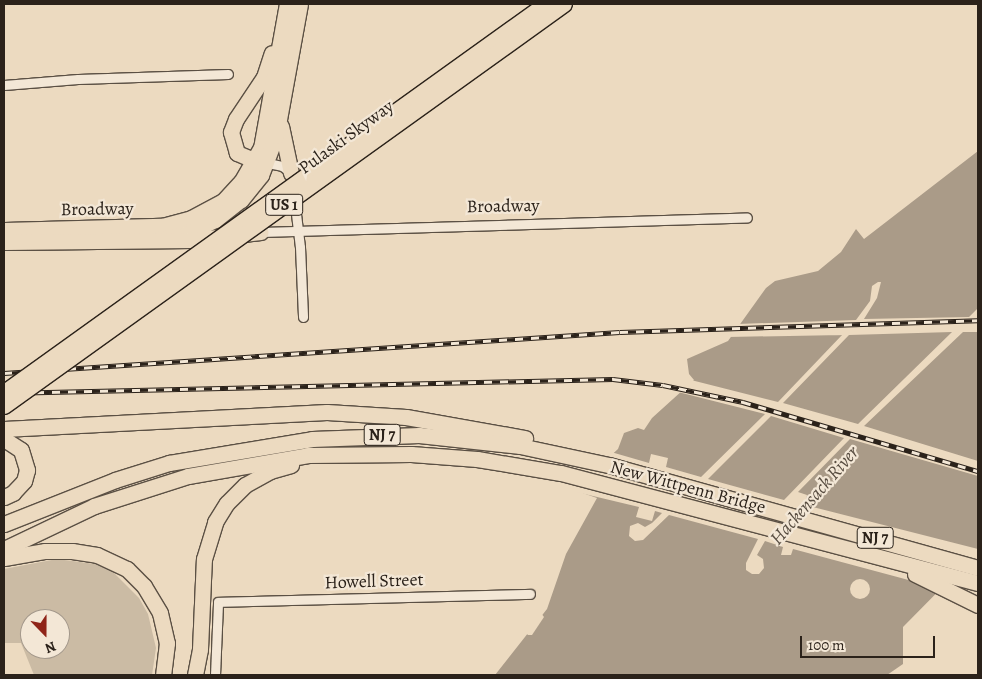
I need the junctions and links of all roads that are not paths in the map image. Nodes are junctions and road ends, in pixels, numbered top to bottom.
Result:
1 (287, 4) edge
2 (300, 4) edge
3 (545, 4) edge
4 (564, 4) edge
5 (284, 19) junction
6 (228, 74) dead end
7 (4, 85) edge
8 (280, 119) junction
9 (262, 162) junction
10 (291, 173) junction
11 (251, 189) junction
12 (746, 218) dead end
13 (4, 230) edge
14 (298, 230) junction
15 (261, 232) junction
16 (159, 239) junction
17 (4, 242) edge
18 (303, 317) dead end
19 (4, 392) edge
20 (4, 406) edge
21 (4, 429) edge
22 (4, 439) edge
23 (339, 455) junction
24 (609, 465) junction
25 (4, 496) edge
26 (17, 527) edge
27 (4, 537) edge
28 (4, 548) edge
29 (856, 552) junction
30 (4, 558) edge
31 (952, 559) junction
32 (978, 562) edge
33 (978, 568) edge
34 (978, 583) edge
35 (530, 594) dead end
36 (978, 605) edge
37 (163, 675) edge
38 (195, 675) edge
39 (216, 675) edge

1 - 5 highway
2 - 8 highway
3 - 19 highway, Pulaski Skyway / US 1, bridge
4 - 20 highway, Pulaski Skyway / US 1, bridge
5 - 9 highway
5 - 9 highway
6 - 7 street
8 - 9 highway
8 - 10 highway
9 - 10 street
9 - 11 highway
9 - 13 highway, Broadway
10 - 14 street
11 - 15 highway
11 - 16 highway
12 - 14 street, Broadway
14 - 15 street, Broadway
14 - 18 street
15 - 16 highway
16 - 17 highway, Broadway
21 - 24 highway
22 - 25 highway
23 - 26 highway, NJ 7
23 - 29 highway, New Wittpenn Bridge / NJ 7
23 - 38 highway
24 - 26 highway, New Wittpenn Bridge / NJ 7
24 - 31 highway, New Wittpenn Bridge / NJ 7
26 - 27 highway, NJ 7
26 - 28 highway, NJ 7
29 - 34 highway, New Wittpenn Bridge / NJ 7
29 - 36 highway
30 - 37 highway
31 - 32 highway
31 - 33 highway, New Wittpenn Bridge / NJ 7
35 - 39 street, Howell Street

